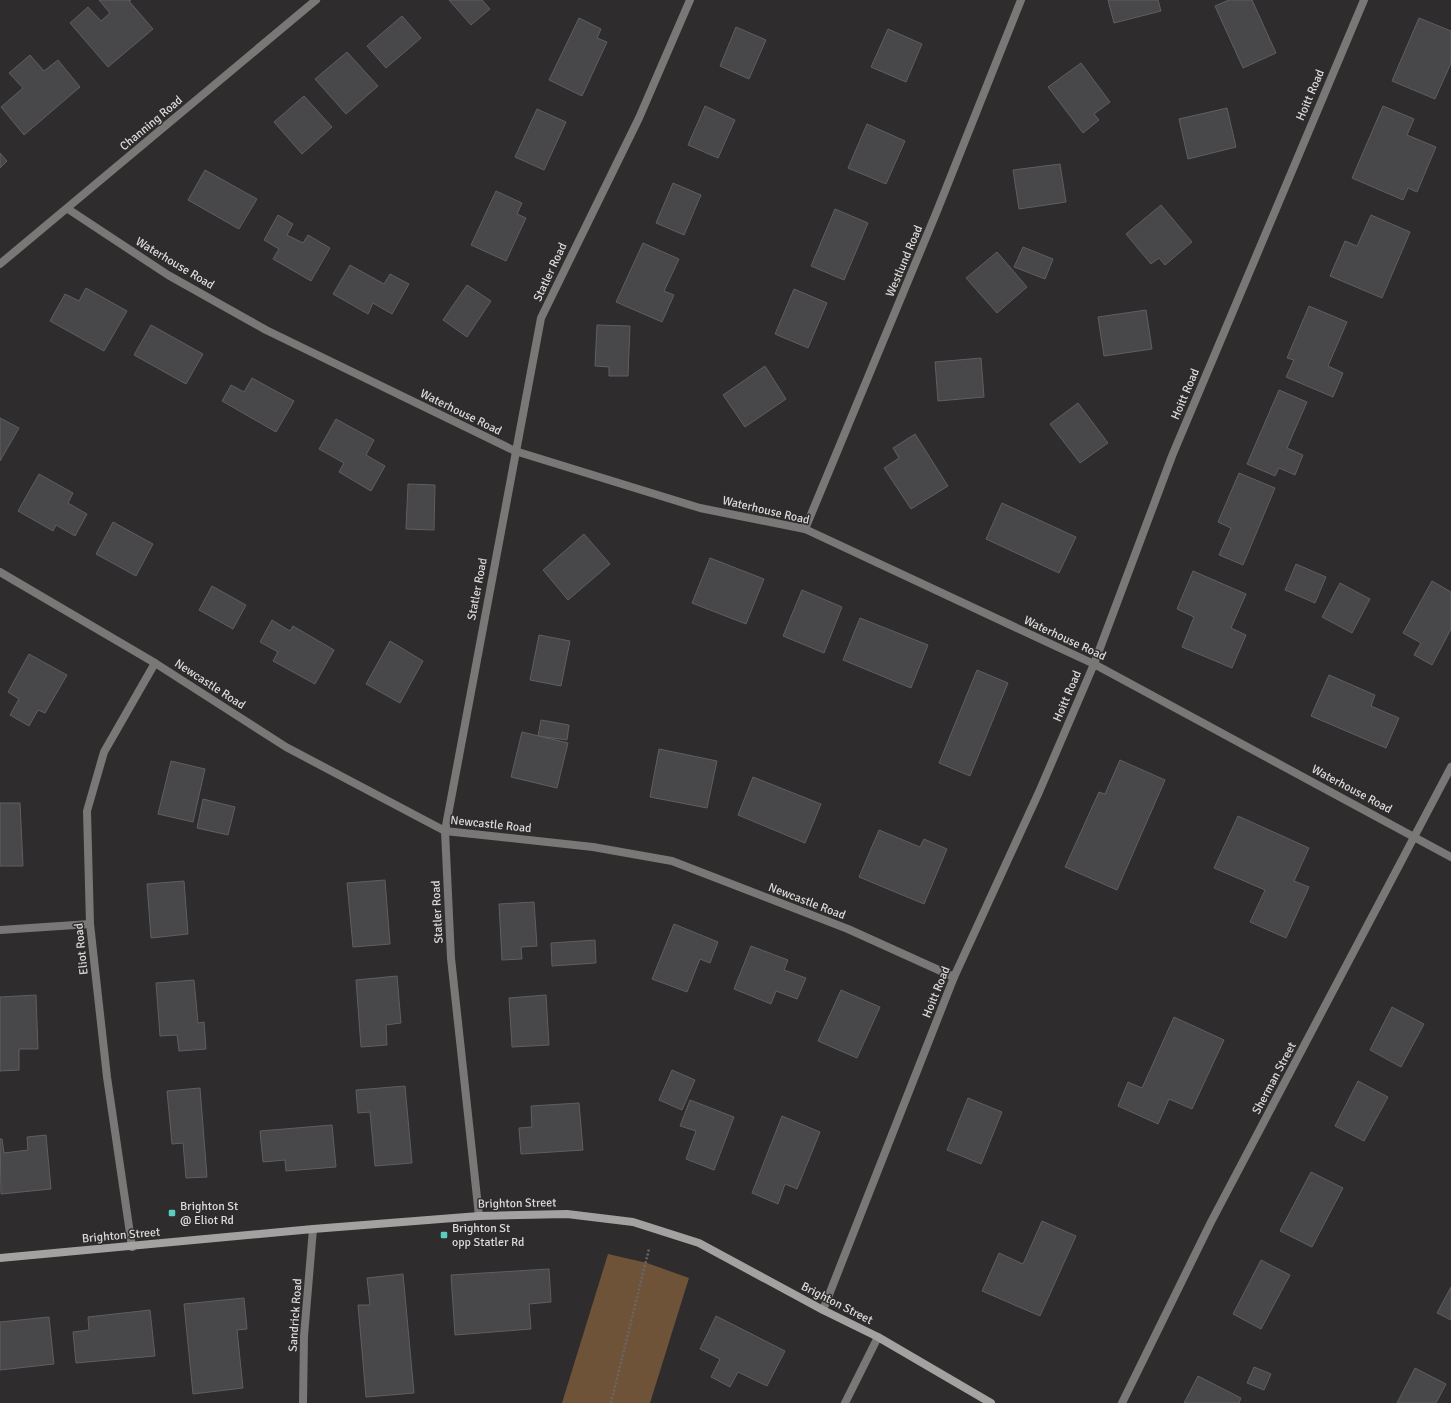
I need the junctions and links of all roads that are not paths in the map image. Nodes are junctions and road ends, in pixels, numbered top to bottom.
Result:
1 (316, 0) edge
2 (690, 0) edge
3 (1022, 0) edge
4 (1364, 0) edge
5 (68, 209) junction
6 (0, 264) edge
7 (515, 452) junction
8 (805, 529) junction
9 (0, 572) edge
10 (155, 663) junction
11 (1094, 664) junction
12 (1451, 767) edge
13 (445, 832) junction
14 (1415, 837) junction
15 (1451, 857) edge
16 (90, 924) junction
17 (0, 930) edge
18 (954, 977) junction
19 (479, 1216) junction
20 (313, 1229) junction
21 (132, 1247) junction
22 (0, 1258) edge
23 (823, 1310) junction
24 (878, 1337) junction
25 (303, 1403) edge
26 (845, 1403) edge
27 (991, 1403) edge
28 (1122, 1403) edge

1 - 5 street, Channing Road
2 - 7 street, Statler Road
3 - 8 street, Westlund Road
4 - 11 street, Hoitt Road
5 - 6 street, Channing Road
5 - 7 street, Waterhouse Road
7 - 8 street, Waterhouse Road
7 - 13 street, Statler Road
8 - 11 street, Waterhouse Road
9 - 10 street, Newcastle Road
10 - 13 street, Newcastle Road
10 - 16 street, Eliot Road
11 - 14 street, Waterhouse Road
11 - 18 street, Hoitt Road
12 - 14 street, Sherman Street
13 - 18 street, Newcastle Road
13 - 19 street, Statler Road
14 - 15 street, Waterhouse Road
14 - 28 street, Sherman Street
16 - 17 street
16 - 21 street, Eliot Road
18 - 23 street, Hoitt Road
19 - 20 main road, Brighton Street
19 - 23 main road, Brighton Street
20 - 21 main road, Brighton Street
20 - 25 street, Sandrick Road
21 - 22 main road, Brighton Street
23 - 24 main road, Brighton Street
24 - 26 street
24 - 27 main road, Brighton Street

